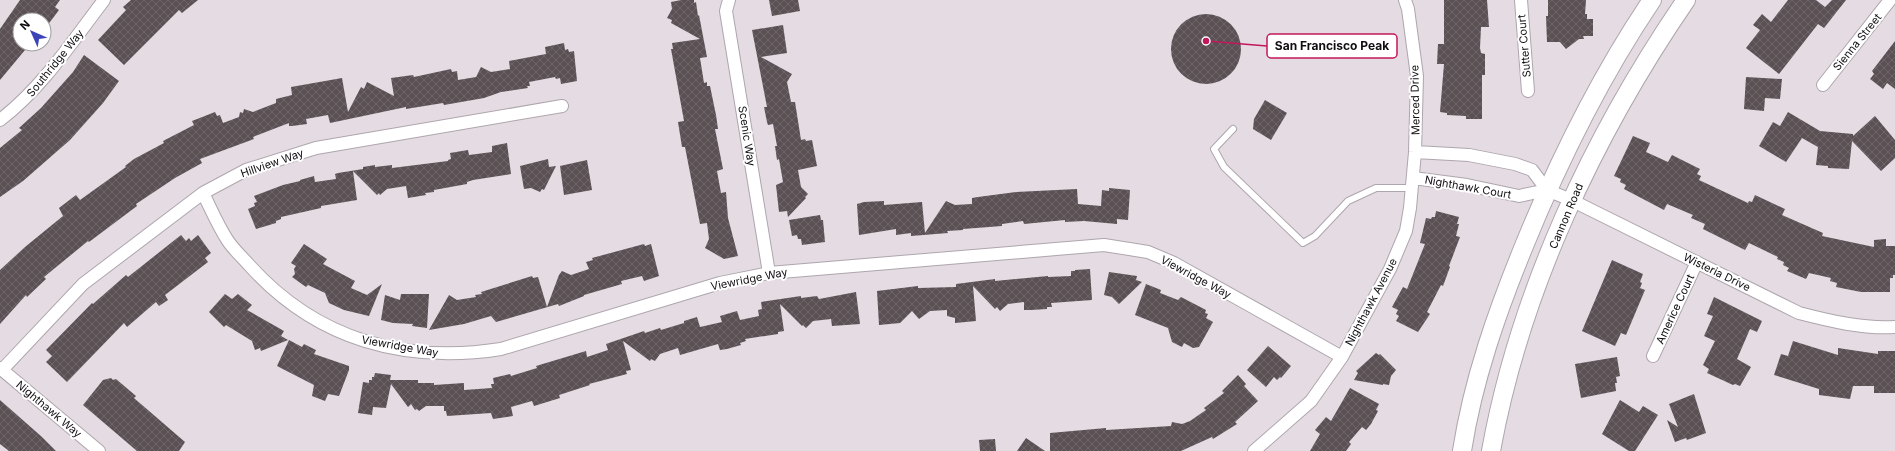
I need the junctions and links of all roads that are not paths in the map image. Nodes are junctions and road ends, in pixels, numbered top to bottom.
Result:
1 (104, 0) edge
2 (728, 0) edge
3 (1405, 0) edge
4 (1521, 0) edge
5 (1652, 0) edge
6 (1686, 0) edge
7 (1890, 0) edge
8 (1823, 85) dead end
9 (1528, 91) dead end
10 (562, 106) dead end
11 (0, 120) edge
12 (1233, 129) dead end
13 (1415, 152) junction
14 (1412, 183) junction
15 (1547, 190) junction
16 (203, 193) junction
17 (1572, 200) junction
18 (1697, 262) junction
19 (770, 273) junction
20 (1895, 327) edge
21 (1653, 356) dead end
22 (1342, 357) junction
23 (1, 369) edge
24 (99, 451) edge
25 (1254, 451) edge
26 (1462, 451) edge
27 (1491, 451) edge

1 - 11 street, Southridge Way
2 - 19 street, Scenic Way
3 - 13 street, Merced Drive
4 - 9 street, Sutter Court
5 - 15 main road
6 - 17 main road, Cannon Road
7 - 8 street, Sienna Street
10 - 16 street, Hillview Way
12 - 14 lane
13 - 14 street, Nighthawk Avenue
13 - 15 street
14 - 15 street, Nighthawk Court
14 - 22 street, Nighthawk Avenue
15 - 17 street, Wisteria Drive
15 - 26 main road
16 - 19 street, Viewridge Way
16 - 23 street, Hillview Way
17 - 18 street, Wisteria Drive
17 - 27 main road, Cannon Road
18 - 20 street, Wisteria Drive
18 - 21 street, Americe Court
19 - 22 street, Viewridge Way
22 - 25 street
23 - 24 street, Nighthawk Way

